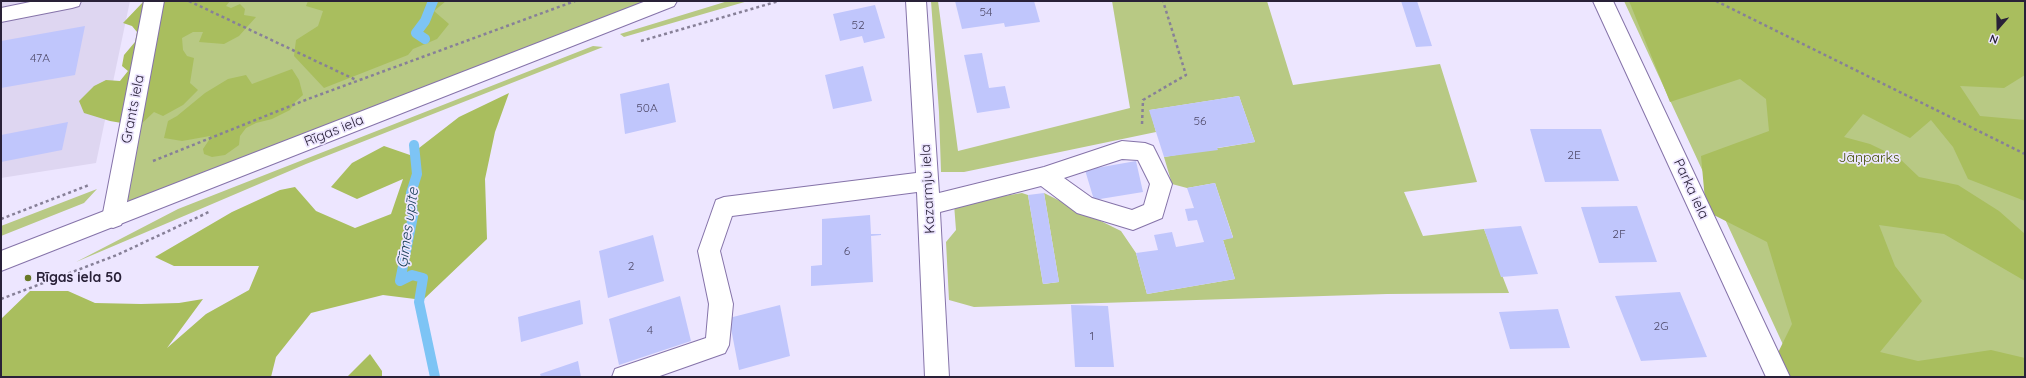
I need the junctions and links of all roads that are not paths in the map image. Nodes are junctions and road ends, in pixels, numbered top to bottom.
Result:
1 (72, 1) edge
2 (154, 1) edge
3 (916, 1) edge
4 (1603, 1) edge
5 (659, 2) edge
6 (1, 15) edge
7 (1044, 176) junction
8 (927, 181) junction
9 (929, 205) junction
10 (113, 218) junction
11 (1, 261) edge
12 (624, 377) edge
13 (937, 377) edge
14 (1778, 377) edge

1 - 6 lane
2 - 10 street, Grants iela
3 - 8 street, Kazarmju iela
4 - 14 street, Parka iela
5 - 10 street, Rīgas iela
7 - 7 street
7 - 9 street
8 - 9 street, Kazarmju iela
8 - 12 street
9 - 13 street, Kazarmju iela
10 - 11 street, Rīgas iela

